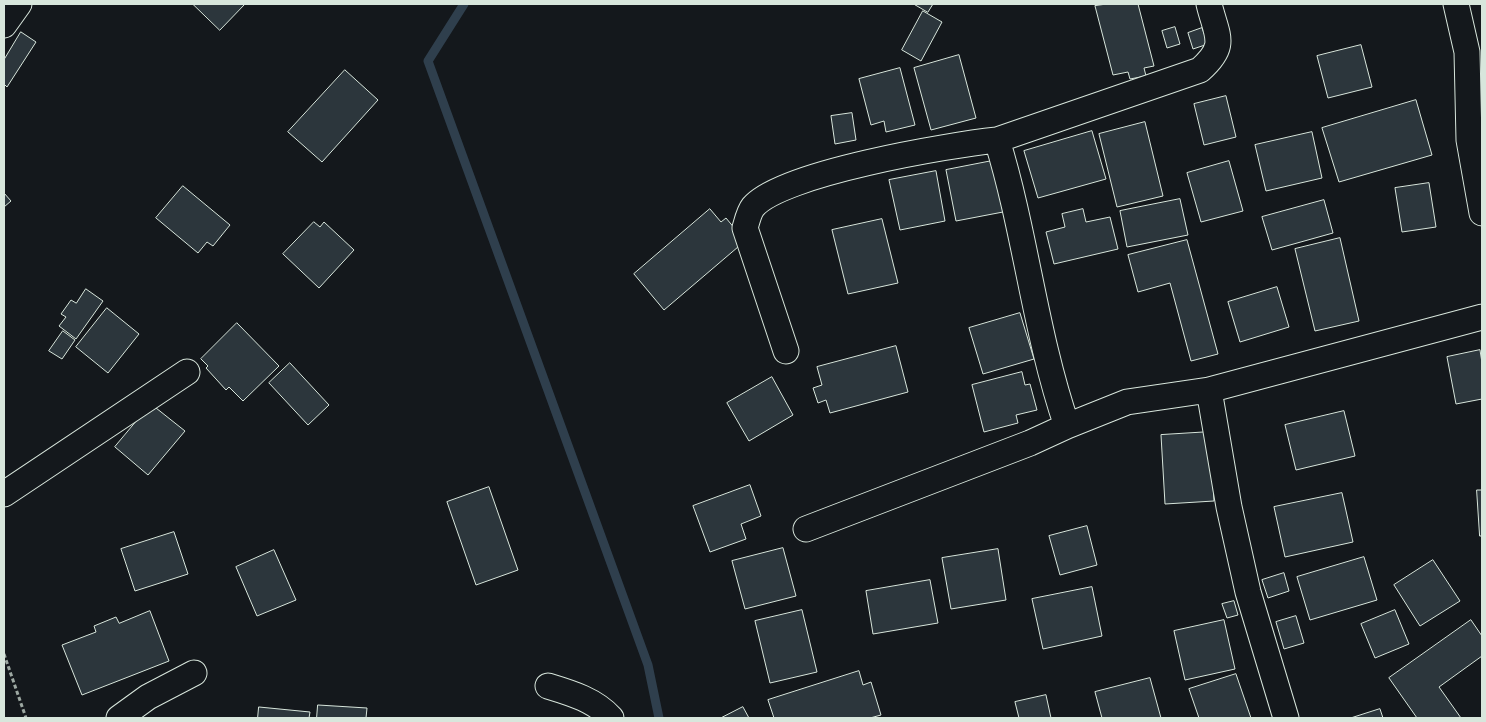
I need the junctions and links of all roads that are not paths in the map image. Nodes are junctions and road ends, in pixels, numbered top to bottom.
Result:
1 (19, 4) edge
2 (1209, 4) edge
3 (1456, 4) edge
4 (4, 25) edge
5 (1475, 50) edge
6 (997, 140) junction
7 (1482, 213) edge
8 (1482, 317) edge
9 (786, 351) dead end
10 (187, 372) dead end
11 (1209, 390) junction
12 (1067, 426) junction
13 (4, 494) edge
14 (806, 529) dead end
15 (194, 673) dead end
16 (548, 686) dead end
17 (119, 718) edge
18 (611, 718) edge
19 (1286, 718) edge

1 - 4 street
2 - 6 street
3 - 5 street
5 - 7 street
6 - 9 street
6 - 12 street
8 - 11 street
10 - 13 street
11 - 12 street
11 - 19 street
12 - 14 street
15 - 17 street
16 - 18 street

